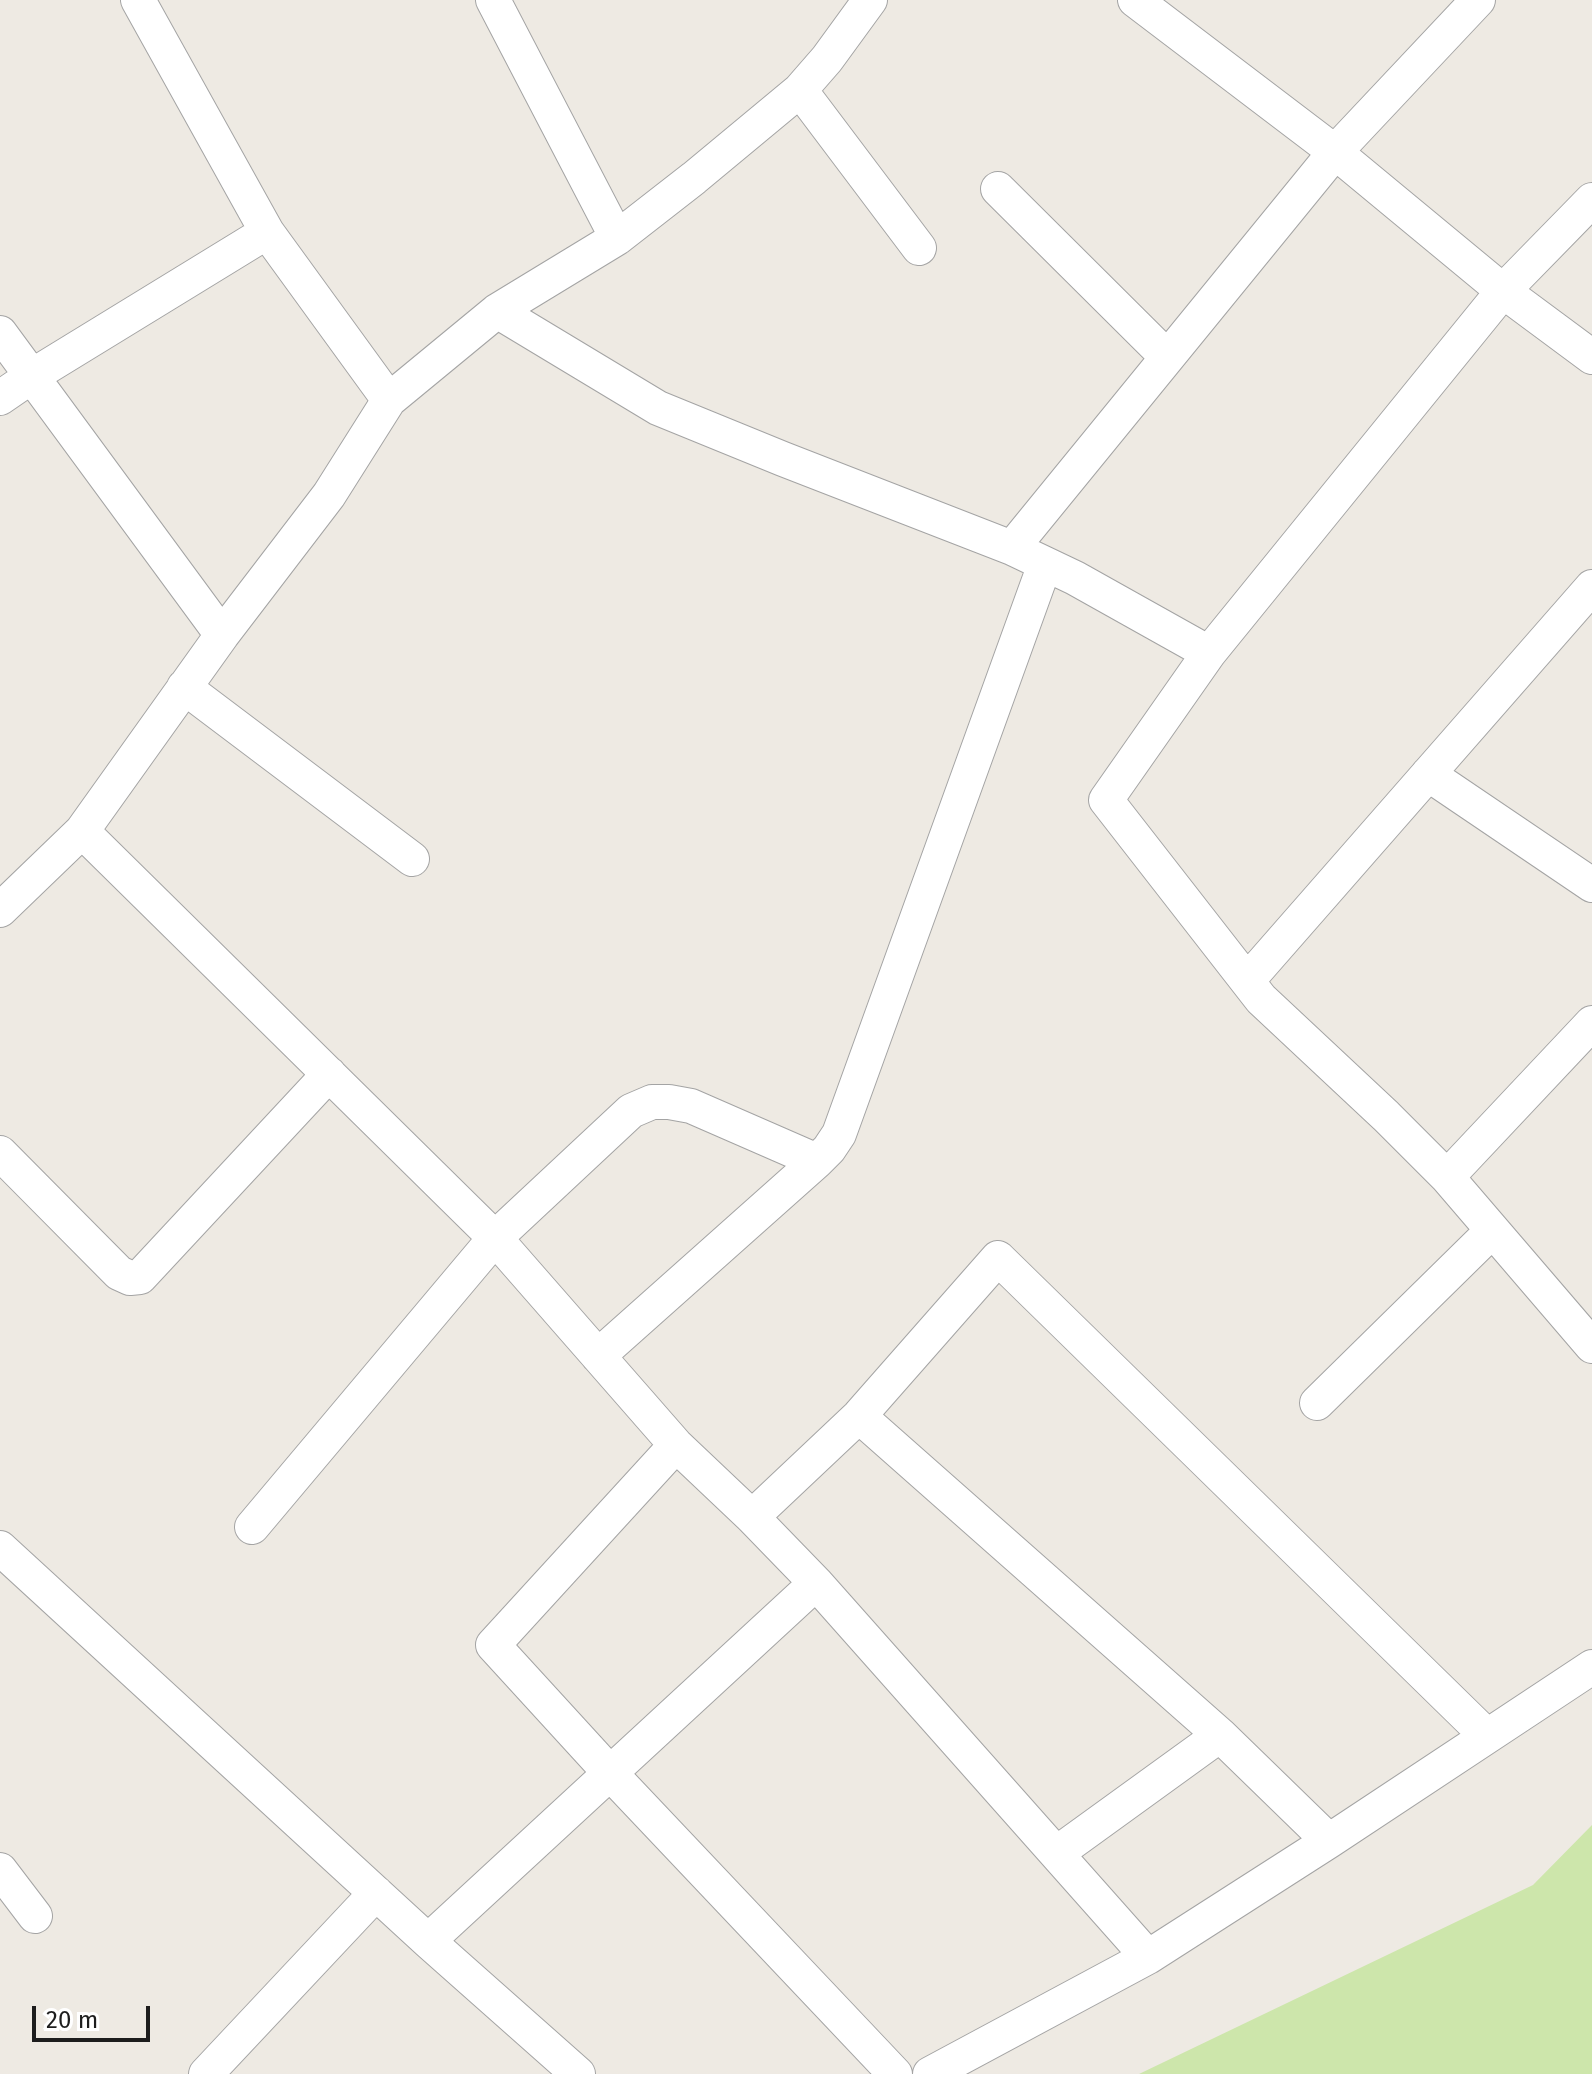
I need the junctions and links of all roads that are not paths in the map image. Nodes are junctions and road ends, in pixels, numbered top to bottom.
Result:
1 (138, 0) edge
2 (493, 0) edge
3 (1135, 0) edge
4 (1478, 0) edge
5 (865, 7) edge
6 (800, 90) junction
7 (1335, 152) junction
8 (998, 189) dead end
9 (1592, 200) edge
10 (267, 232) junction
11 (617, 238) junction
12 (919, 248) dead end
13 (1503, 291) junction
14 (497, 311) junction
15 (0, 333) edge
16 (1167, 357) junction
17 (1592, 357) edge
18 (32, 376) junction
19 (0, 398) edge
20 (389, 400) junction
21 (1012, 548) junction
22 (1045, 564) junction
23 (1592, 587) edge
24 (222, 635) junction
25 (1209, 653) junction
26 (184, 687) junction
27 (1428, 774) junction
28 (82, 831) junction
29 (412, 859) dead end
30 (1592, 885) edge
31 (6, 894) edge
32 (1247, 981) junction
33 (1592, 1023) edge
34 (329, 1074) junction
35 (0, 1153) edge
36 (817, 1161) junction
37 (1447, 1177) junction
38 (1492, 1231) junction
39 (495, 1238) junction
40 (1592, 1346) edge
41 (598, 1356) junction
42 (1317, 1403) dead end
43 (859, 1416) junction
44 (676, 1445) junction
45 (752, 1517) junction
46 (252, 1527) dead end
47 (0, 1548) edge
48 (816, 1583) junction
49 (1592, 1667) edge
50 (1220, 1735) junction
51 (1487, 1736) junction
52 (611, 1774) junction
53 (1329, 1841) junction
54 (1057, 1853) junction
55 (0, 1870) edge
56 (376, 1893) junction
57 (35, 1916) dead end
58 (428, 1941) junction
59 (1148, 1957) junction
60 (206, 2074) edge
61 (578, 2074) edge
62 (895, 2074) edge
63 (930, 2074) edge

1 - 10 street
2 - 11 street
3 - 7 street
4 - 7 street
5 - 6 street
6 - 11 street
6 - 12 street
7 - 13 street
7 - 16 street
8 - 16 street
9 - 13 street
10 - 18 street
10 - 20 street
11 - 14 street
13 - 17 street
13 - 25 street
14 - 20 street
14 - 21 street
15 - 18 street
16 - 21 street
18 - 19 street
18 - 24 street
20 - 24 street
21 - 22 street
22 - 25 street
22 - 36 street
23 - 27 street
24 - 26 street
25 - 32 street
26 - 28 street
26 - 29 street
27 - 30 street
27 - 32 street
28 - 31 street
28 - 34 street
32 - 37 street
33 - 37 street
34 - 35 street
34 - 39 street
36 - 39 street
36 - 41 street
37 - 38 street
38 - 40 street
38 - 42 street
39 - 41 street
39 - 46 street
41 - 44 street
43 - 45 street
43 - 50 street
43 - 51 street
44 - 45 street
44 - 52 street
45 - 48 street
47 - 56 street
48 - 52 street
48 - 54 street
49 - 51 street
50 - 53 street
50 - 54 street
51 - 53 street
52 - 58 street
52 - 62 street
53 - 59 street
54 - 59 street
55 - 57 street
56 - 58 street
56 - 60 street
58 - 61 street
59 - 63 street

